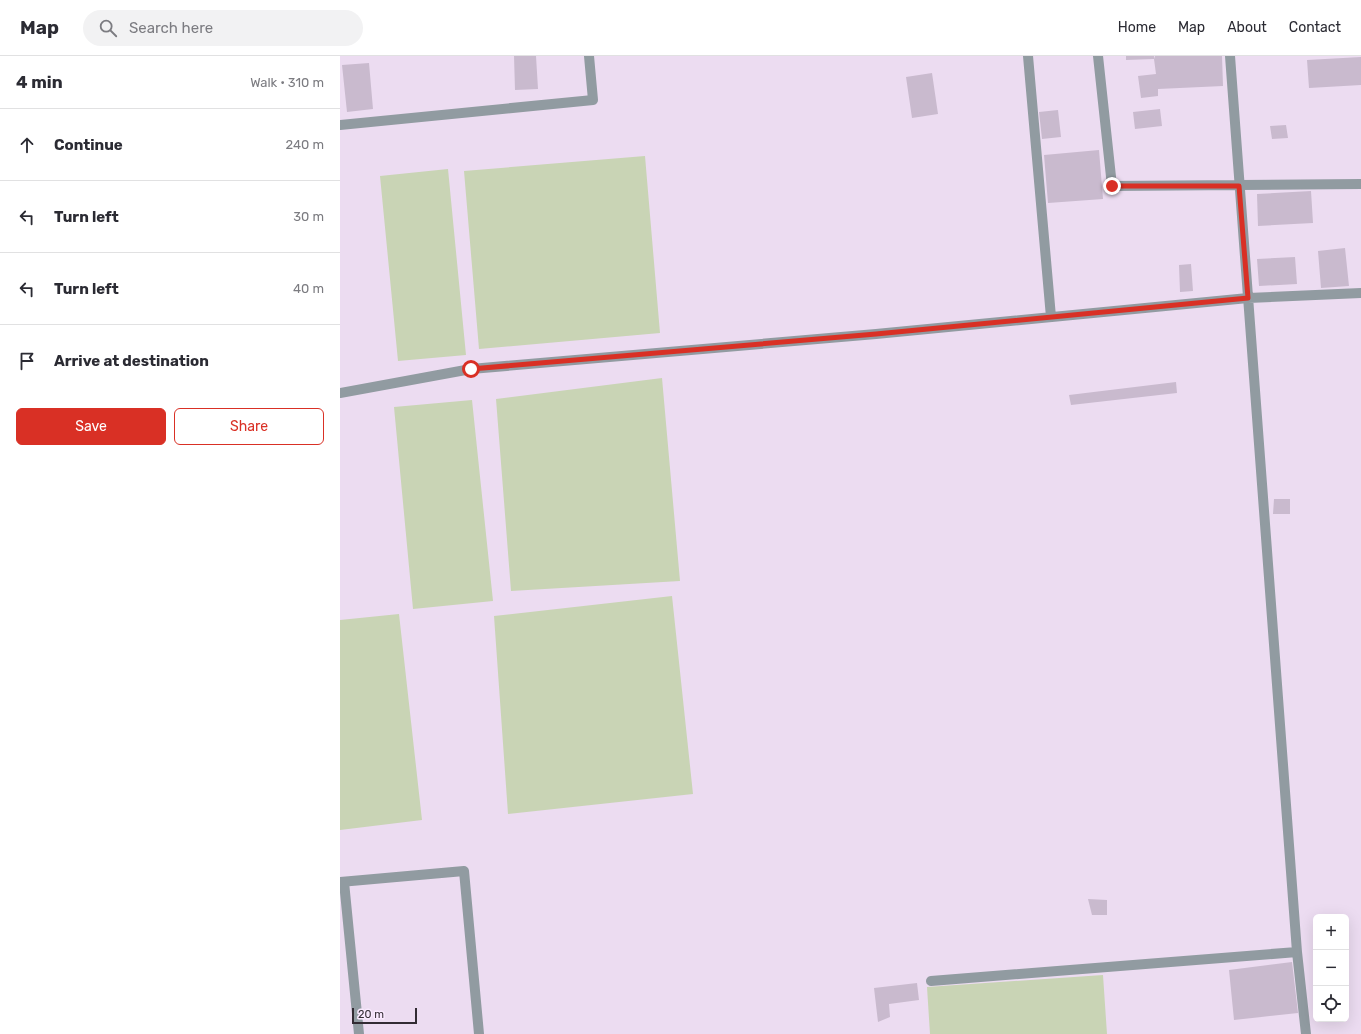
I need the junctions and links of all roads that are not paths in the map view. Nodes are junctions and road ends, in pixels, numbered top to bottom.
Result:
1 (589, 56) edge
2 (1028, 56) edge
3 (1098, 56) edge
4 (1230, 56) edge
5 (340, 125) edge
6 (1361, 184) edge
7 (1239, 186) junction
8 (1361, 293) edge
9 (1248, 298) junction
10 (1052, 317) junction
11 (340, 393) edge
12 (342, 882) edge
13 (1297, 952) junction
14 (931, 981) dead end
15 (359, 1034) edge
16 (479, 1034) edge
17 (1306, 1034) edge

1 - 5 street
2 - 10 street
3 - 7 street
4 - 7 street
6 - 7 street
7 - 9 street
8 - 9 street
9 - 10 street
9 - 13 street
10 - 11 street
12 - 15 street
12 - 16 street
13 - 14 street
13 - 17 street

